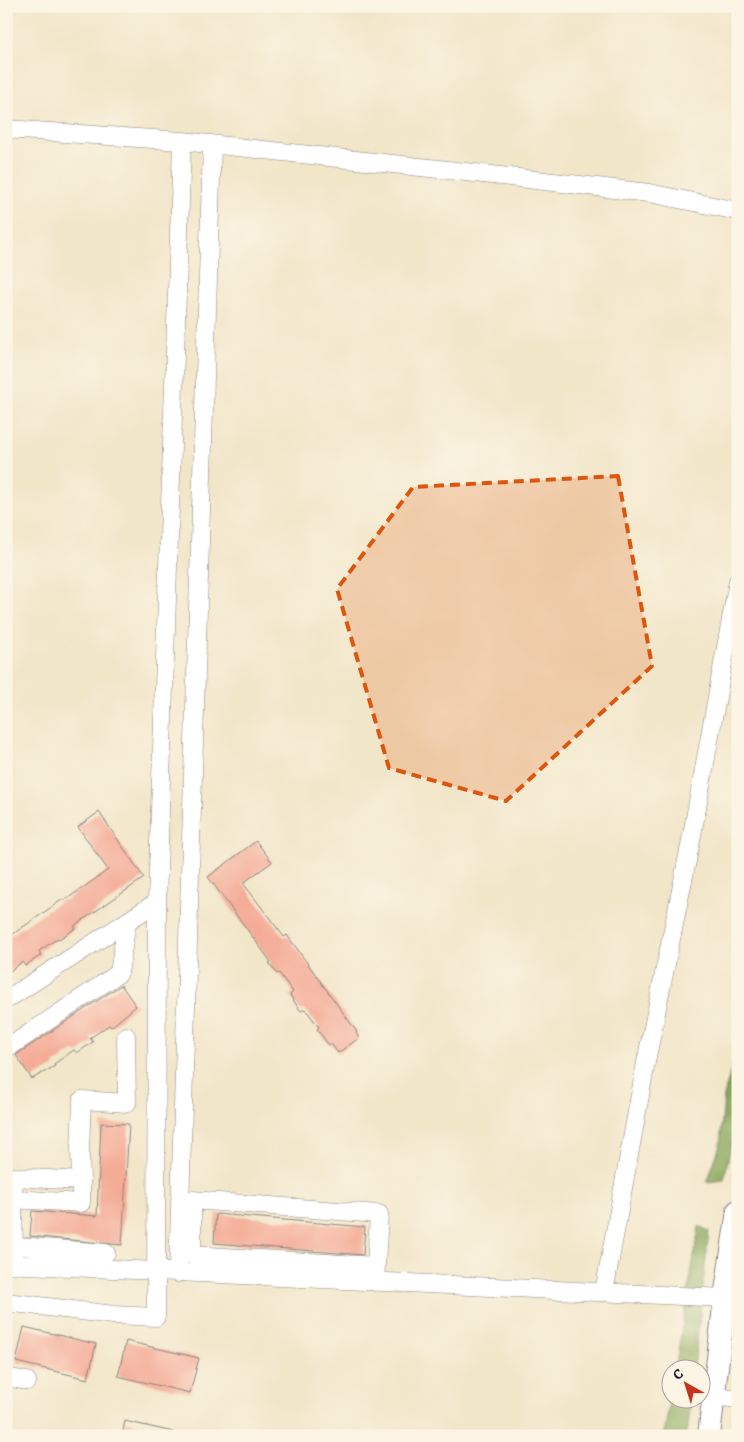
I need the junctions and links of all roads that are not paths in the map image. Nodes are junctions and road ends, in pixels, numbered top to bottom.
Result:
1 (6, 130) edge
2 (182, 141) junction
3 (212, 144) junction
4 (738, 211) edge
5 (738, 581) edge
6 (157, 902) junction
7 (127, 922) junction
8 (6, 1000) edge
9 (126, 1036) dead end
10 (6, 1040) edge
11 (10, 1198) edge
12 (738, 1211) edge
13 (10, 1245) edge
14 (106, 1253) dead end
15 (10, 1265) edge
16 (155, 1272) junction
17 (178, 1273) junction
18 (375, 1274) junction
19 (604, 1292) junction
20 (725, 1298) junction
21 (6, 1302) edge
22 (6, 1377) edge
23 (27, 1381) dead end
24 (714, 1396) junction
25 (738, 1399) edge
26 (709, 1436) edge

1 - 2 lane
2 - 3 lane
2 - 6 lane
3 - 4 lane
3 - 17 lane
5 - 19 lane
6 - 7 lane
6 - 16 lane
7 - 8 lane
7 - 10 lane
9 - 11 lane
11 - 13 lane
12 - 20 main road
13 - 14 lane
13 - 15 lane
15 - 16 lane
16 - 17 lane
16 - 21 lane
17 - 18 lane
18 - 18 lane
18 - 19 lane
19 - 20 lane
20 - 24 main road
22 - 23 lane
24 - 25 lane
24 - 26 main road

